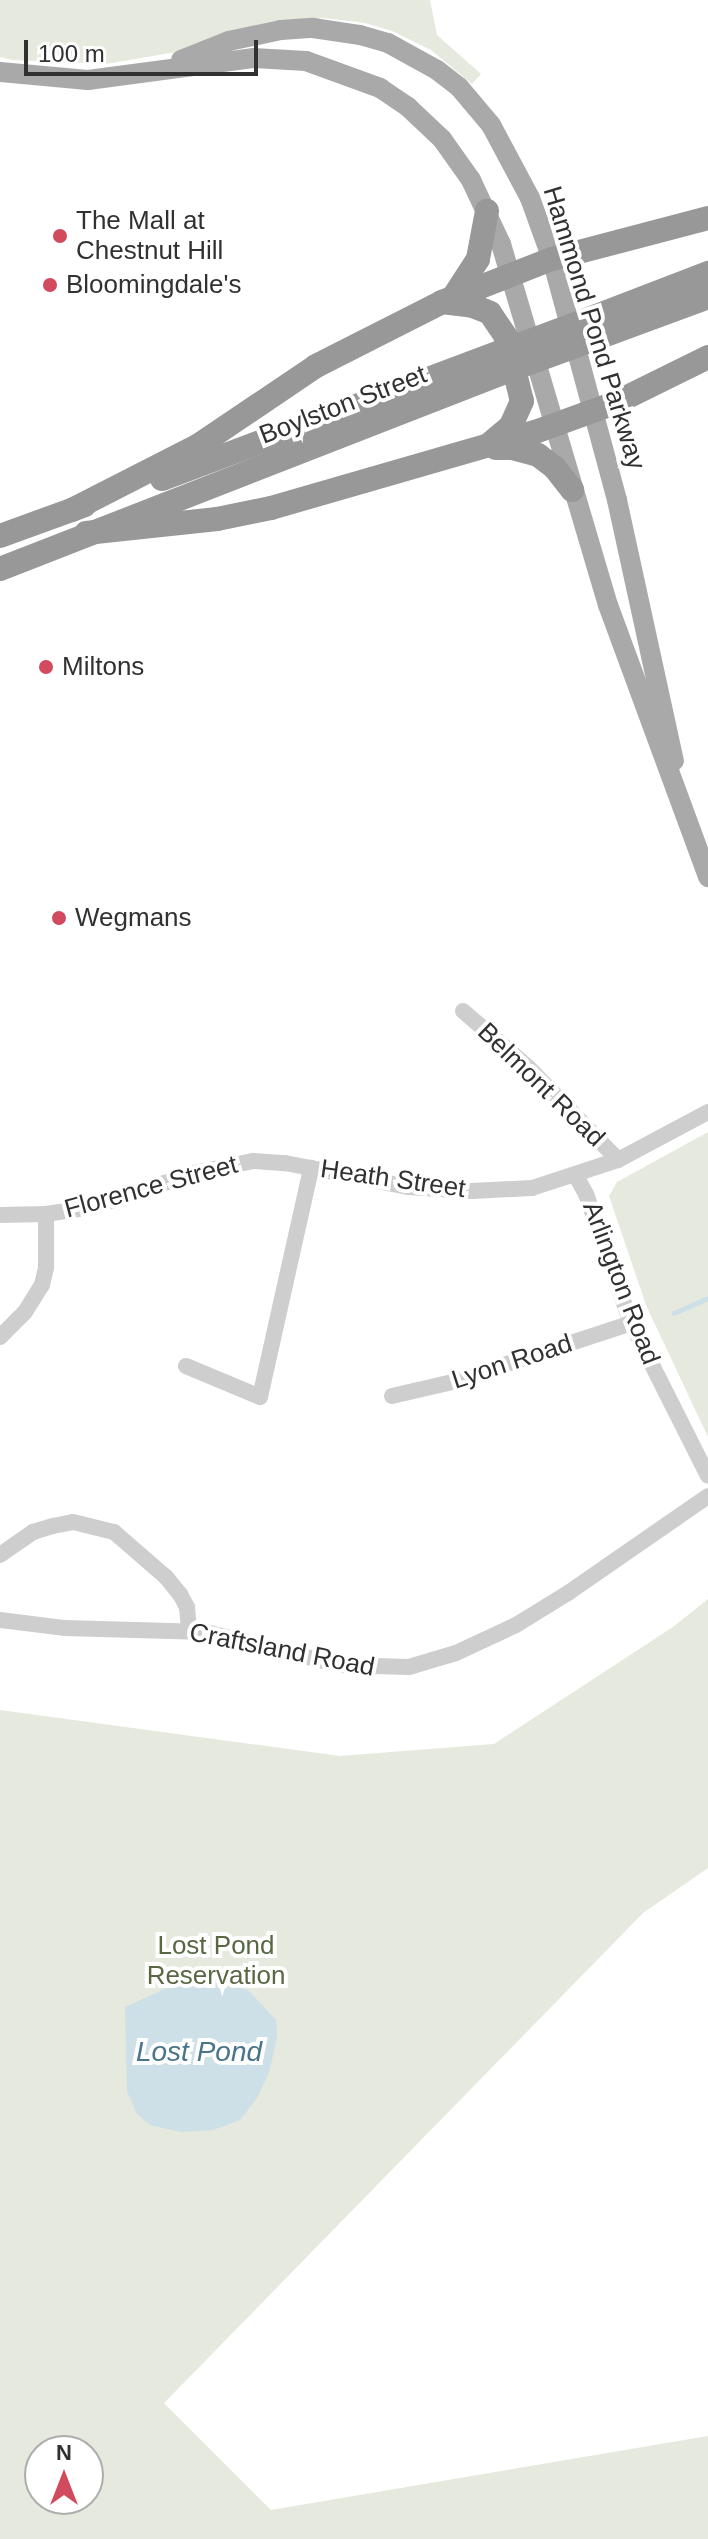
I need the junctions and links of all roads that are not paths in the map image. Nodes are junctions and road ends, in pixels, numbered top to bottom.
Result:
1 (0, 72) edge
2 (144, 75) junction
3 (487, 211) junction
4 (708, 218) edge
5 (552, 259) junction
6 (510, 273) junction
7 (708, 273) edge
8 (708, 297) edge
9 (448, 300) junction
10 (589, 330) junction
11 (708, 357) edge
12 (503, 362) junction
13 (594, 410) junction
14 (554, 426) junction
15 (478, 449) junction
16 (572, 490) junction
17 (72, 510) junction
18 (86, 533) junction
19 (0, 536) edge
20 (0, 569) edge
21 (679, 790) junction
22 (708, 877) edge
23 (463, 1011) dead end
24 (708, 1112) edge
25 (618, 1160) junction
26 (306, 1167) junction
27 (576, 1176) junction
28 (46, 1214) junction
29 (0, 1215) edge
30 (631, 1323) junction
31 (0, 1337) edge
32 (186, 1366) dead end
33 (392, 1396) dead end
34 (708, 1476) edge
35 (708, 1496) edge
36 (0, 1555) edge
37 (0, 1620) edge
38 (189, 1630) junction

1 - 2 main road, Hammond Pond Parkway
2 - 3 main road, Hammond Pond Parkway
2 - 5 main road, Hammond Pond Parkway
3 - 6 main road, Hammond Pond Parkway
3 - 9 highway
4 - 5 highway
5 - 6 highway
5 - 13 main road, Hammond Pond Parkway
6 - 9 highway
6 - 14 main road, Hammond Pond Parkway
7 - 10 highway, Boylston Street
8 - 10 highway, Boylston Street
9 - 15 highway
9 - 17 highway
10 - 12 highway, Boylston Street, bridge
11 - 13 highway
12 - 17 highway, Boylston Street
12 - 18 highway, Boylston Street
13 - 14 highway
13 - 21 main road, Hammond Pond Parkway
14 - 15 highway
14 - 16 main road, Hammond Pond Parkway
15 - 16 highway
15 - 18 highway
16 - 21 main road, Hammond Pond Parkway
17 - 19 highway, Boylston Street
18 - 20 highway, Boylston Street
21 - 22 main road, Hammond Pond Parkway
23 - 25 street, Belmont Road
24 - 25 street, Heath Street
25 - 27 street, Heath Street
26 - 27 street, Heath Street
26 - 28 street, Florence Street
26 - 32 street
27 - 30 street, Arlington Road
28 - 29 street, Florence Street
28 - 31 street
30 - 33 street, Lyon Road
30 - 34 street, Arlington Road
35 - 38 street, Craftsland Road
36 - 38 street
37 - 38 street, Craftsland Road

